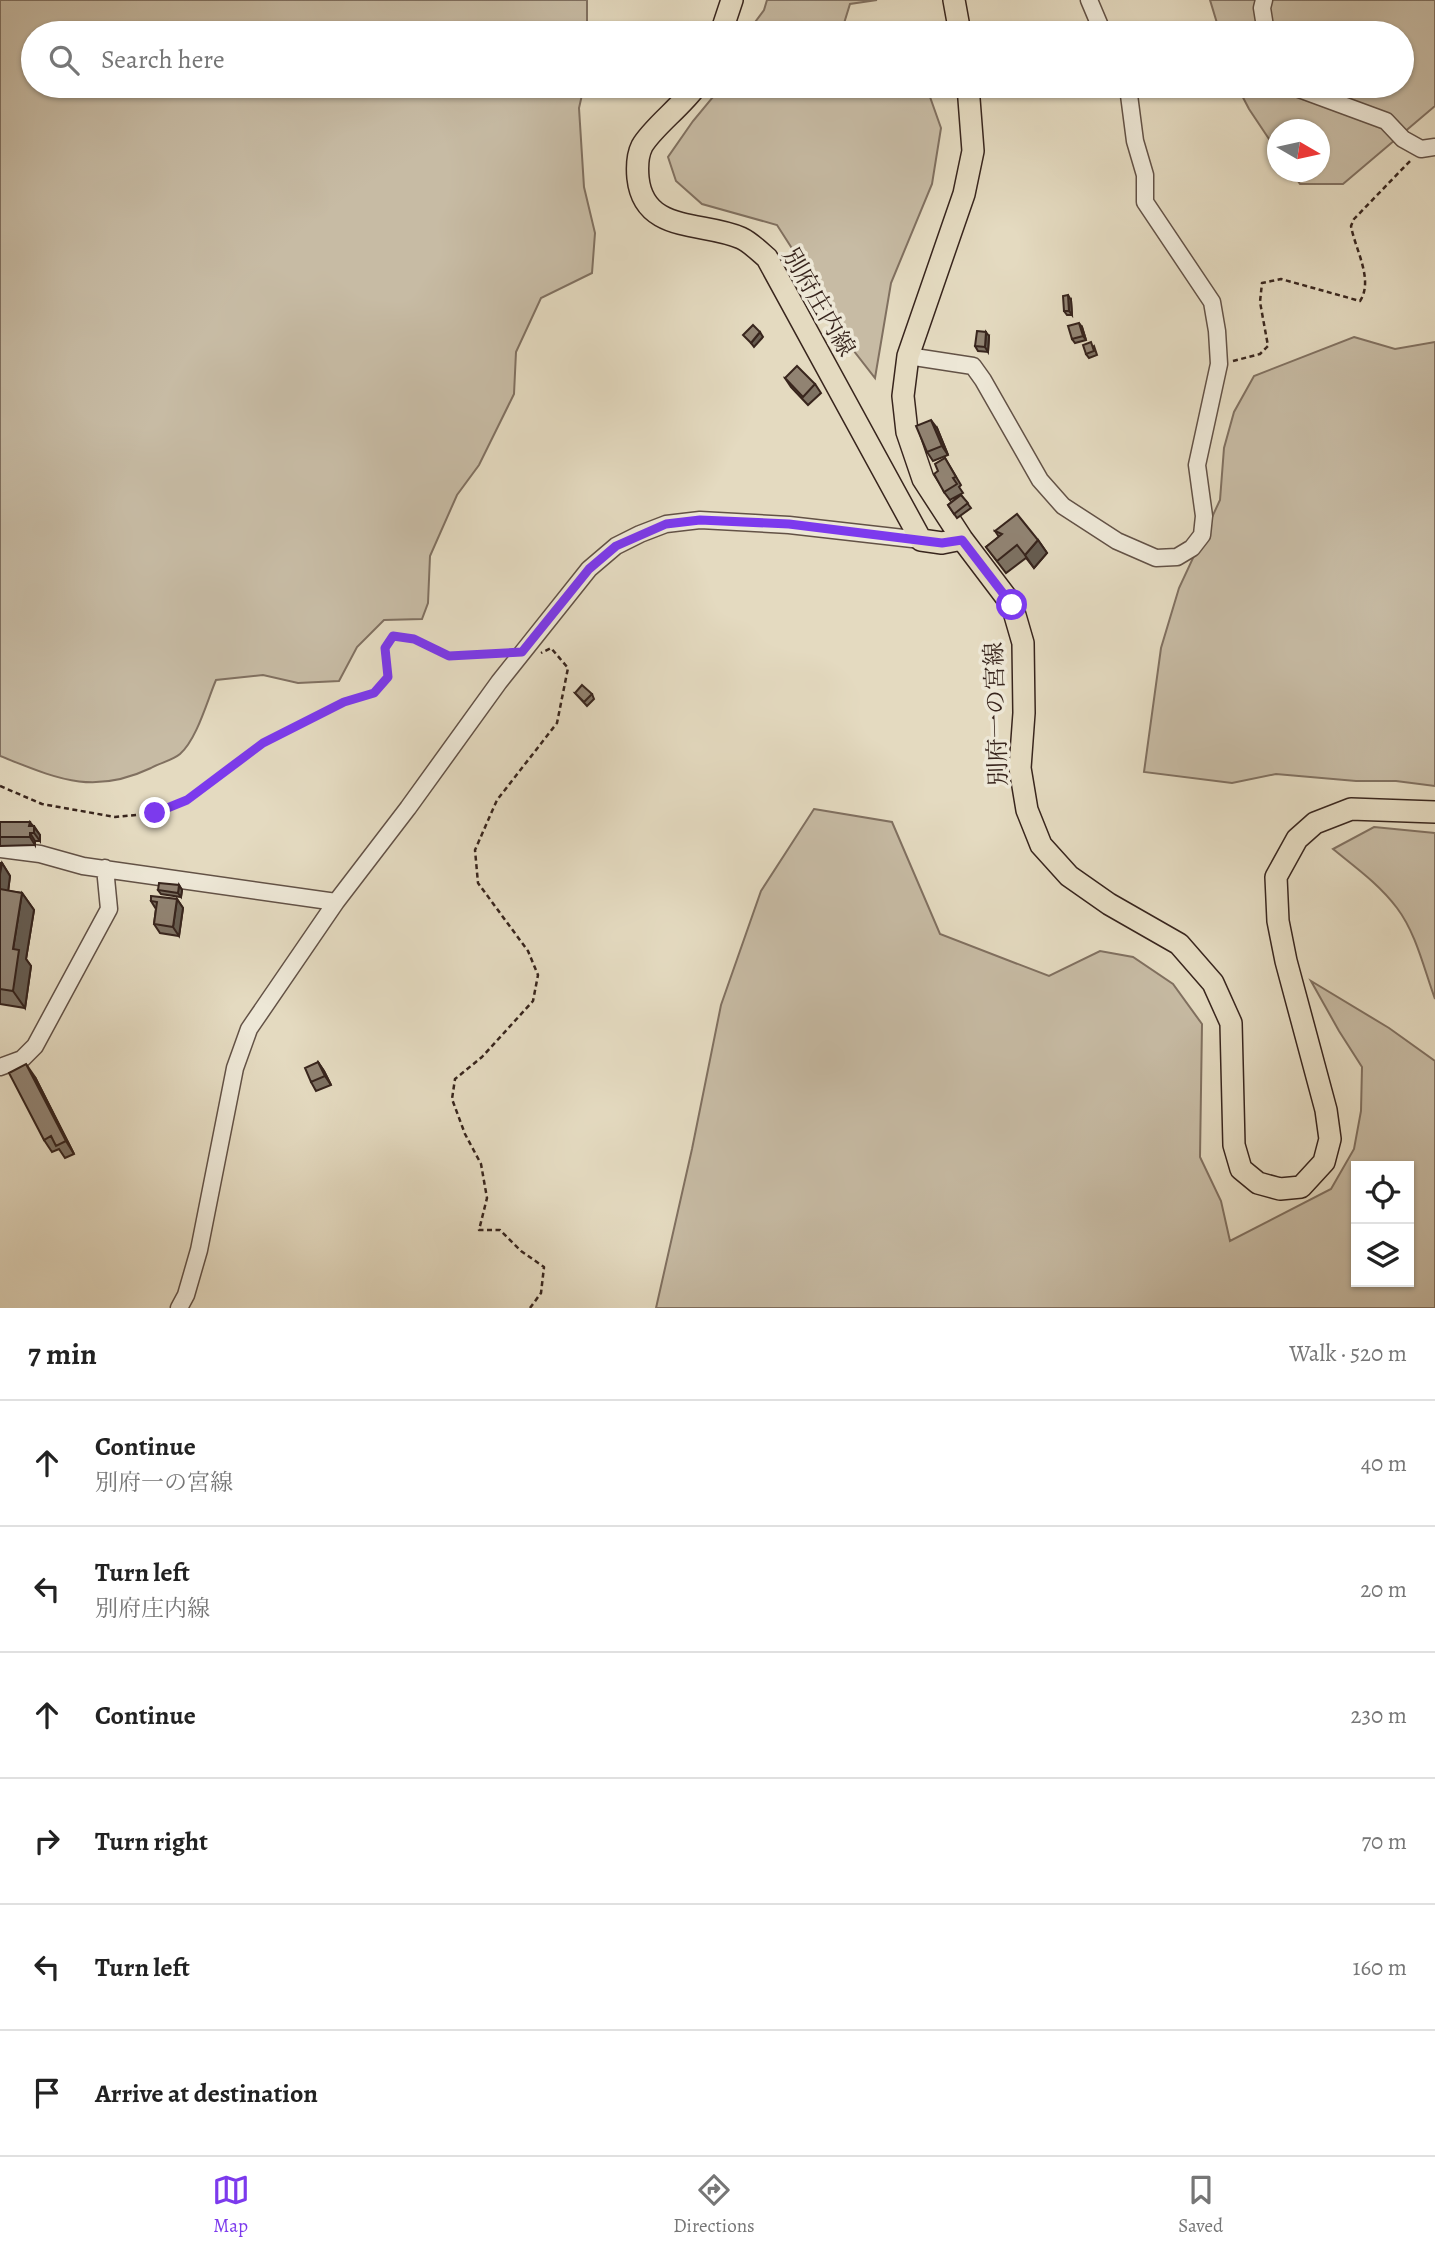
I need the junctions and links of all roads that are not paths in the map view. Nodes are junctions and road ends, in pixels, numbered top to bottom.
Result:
1 (732, 0) edge
2 (954, 0) edge
3 (1090, 0) edge
4 (1264, 0) edge
5 (725, 21) edge
6 (958, 21) edge
7 (1098, 21) edge
8 (1264, 21) edge
9 (687, 98) edge
10 (969, 98) edge
11 (1129, 98) edge
12 (1324, 98) edge
13 (1428, 148) edge
14 (908, 356) junction
15 (921, 540) junction
16 (962, 540) junction
17 (1435, 812) edge
18 (0, 849) edge
19 (104, 868) junction
20 (336, 902) junction
21 (0, 1067) edge
22 (179, 1308) edge

1 - 5 main road
2 - 6 main road
3 - 7 street
4 - 8 street
9 - 15 main road, 別府庄内線
10 - 14 main road, 別府一の宮線
11 - 14 street
12 - 13 street
14 - 16 main road, 別府一の宮線
15 - 16 main road
15 - 20 street
16 - 17 main road, 別府一の宮線
18 - 19 street
19 - 20 street
19 - 21 street
20 - 22 street

